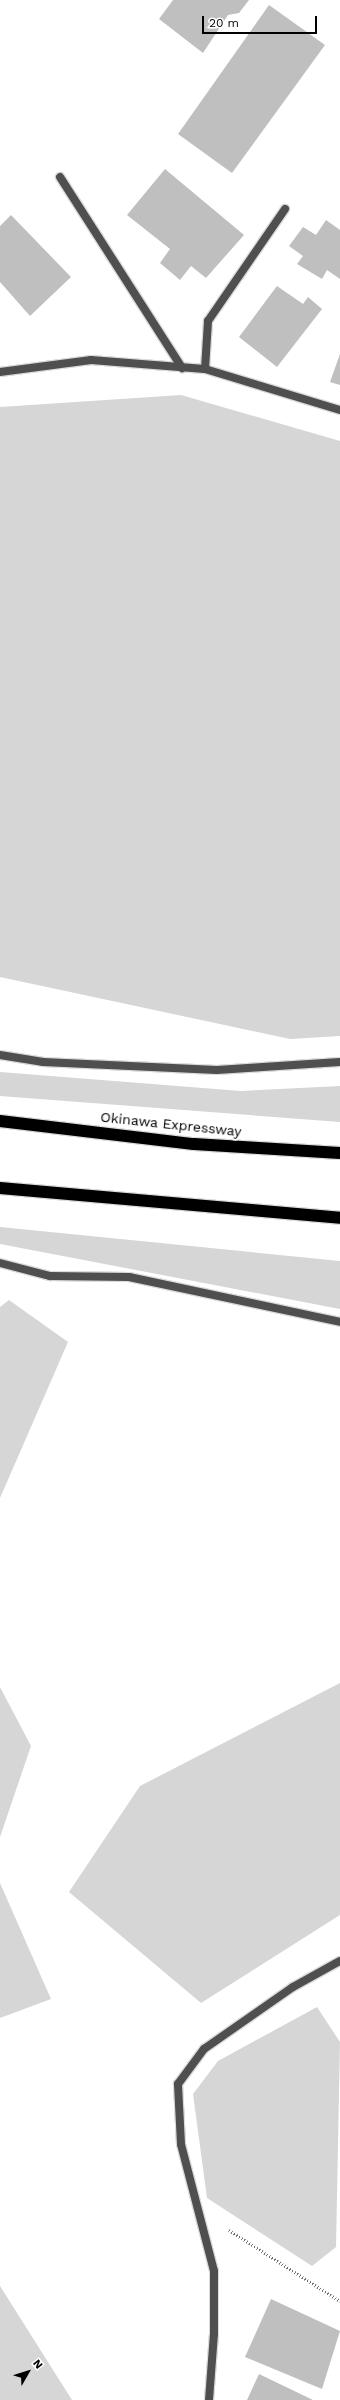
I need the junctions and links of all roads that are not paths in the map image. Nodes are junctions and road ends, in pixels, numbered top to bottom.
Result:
1 (60, 177) dead end
2 (285, 210) dead end
3 (182, 368) junction
4 (205, 370) junction
5 (0, 372) edge
6 (340, 410) edge
7 (0, 1055) edge
8 (340, 1062) edge
9 (0, 1121) edge
10 (340, 1153) edge
11 (0, 1188) edge
12 (340, 1218) edge
13 (0, 1263) edge
14 (340, 1322) edge
15 (340, 1961) edge
16 (209, 2400) edge

1 - 3 street
2 - 4 street
3 - 4 street
3 - 5 street
4 - 6 street
7 - 8 street
9 - 10 highway, Okinawa Expressway
11 - 12 highway
13 - 14 street
15 - 16 street

